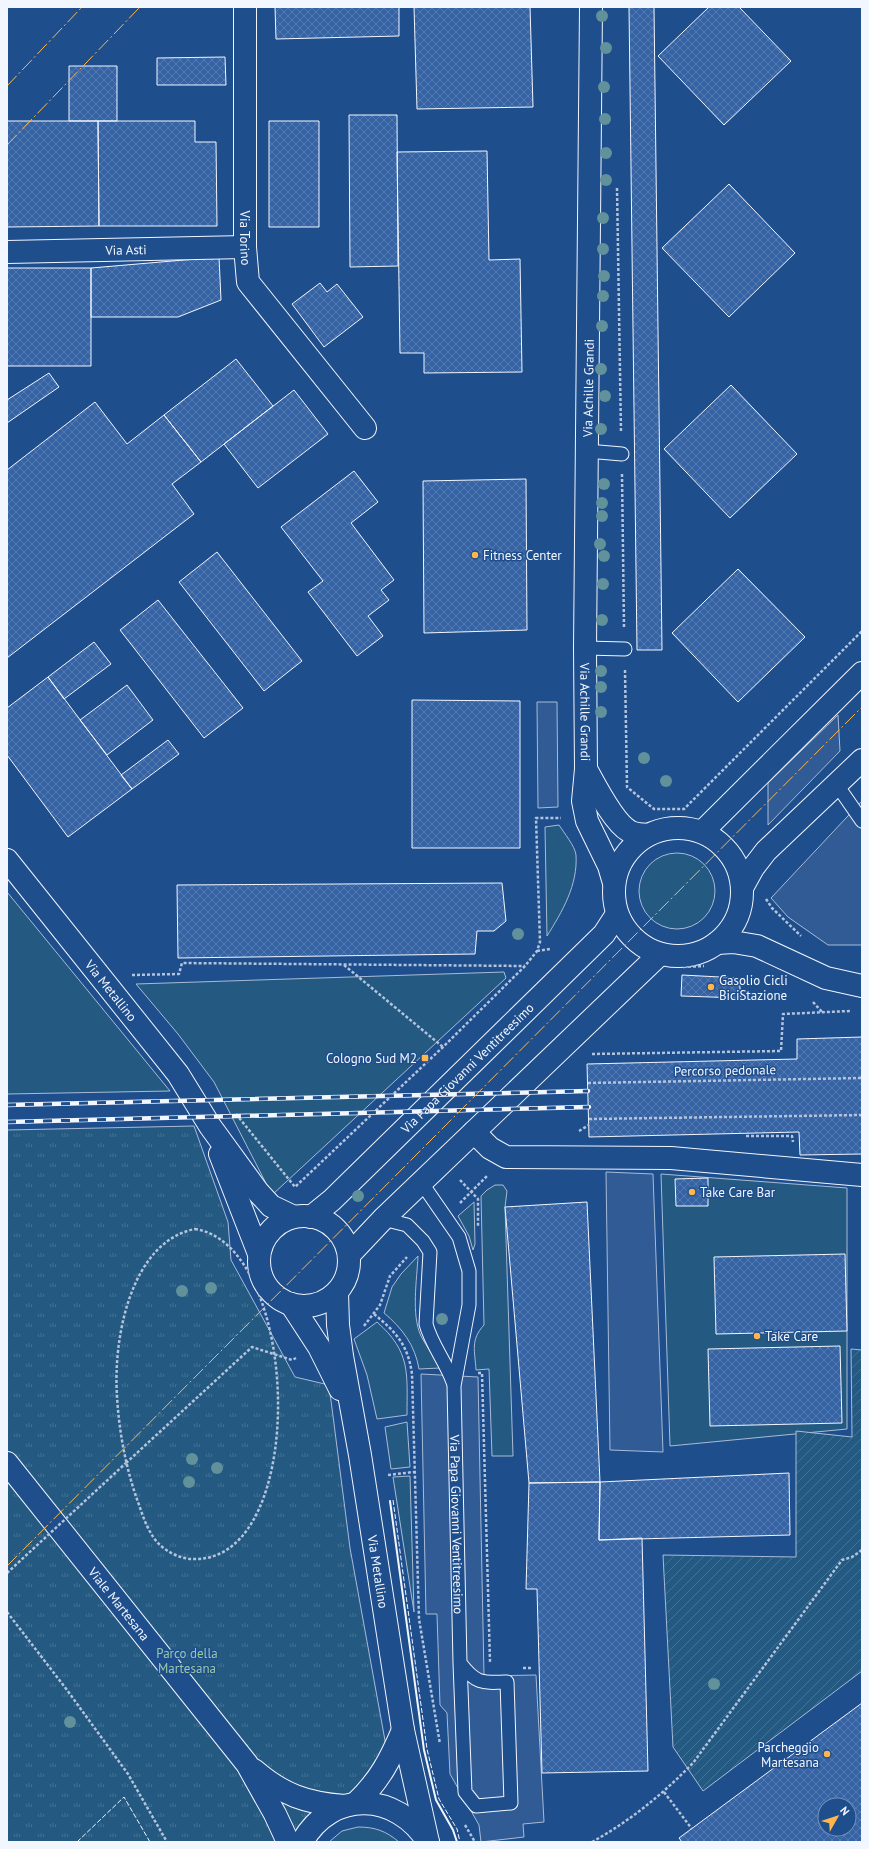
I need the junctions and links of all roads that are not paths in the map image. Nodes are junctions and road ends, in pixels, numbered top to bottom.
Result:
1 (245, 7) edge
2 (591, 7) edge
3 (245, 247) junction
4 (7, 252) edge
5 (365, 428) dead end
6 (587, 452) junction
7 (622, 454) road end
8 (585, 648) junction
9 (625, 649) road end
10 (862, 673) edge
11 (862, 760) edge
12 (586, 769) junction
13 (837, 785) junction
14 (862, 821) edge
15 (702, 832) junction
16 (648, 835) junction
17 (7, 860) edge
18 (614, 883) junction
19 (741, 898) junction
20 (617, 914) junction
21 (717, 943) junction
22 (660, 954) junction
23 (781, 956) junction
24 (862, 986) edge
25 (210, 1126) junction
26 (474, 1132) junction
27 (862, 1175) edge
28 (421, 1182) junction
29 (302, 1217) junction
30 (383, 1219) junction
31 (260, 1254) junction
32 (349, 1255) junction
33 (337, 1292) junction
34 (291, 1304) junction
35 (454, 1386) junction
36 (352, 1414) junction
37 (7, 1463) edge
38 (460, 1663) junction
39 (403, 1730) junction
40 (247, 1764) junction
41 (350, 1805) junction
42 (288, 1842) edge
43 (302, 1842) edge
44 (428, 1842) edge

1 - 3 street, Via Torino
2 - 6 street, Via Achille Grandi
3 - 4 street, Via Asti
3 - 5 street, Via Torino
6 - 7 lane
6 - 8 street, Via Achille Grandi
8 - 9 lane
8 - 12 street, Via Achille Grandi
10 - 15 street
11 - 13 street
12 - 16 street, Via Achille Grandi
12 - 18 street, Via Achille Grandi
13 - 14 lane
13 - 19 street
15 - 16 street
15 - 19 street
16 - 18 street
17 - 25 street, Via Metallino
18 - 20 street
19 - 21 street
19 - 23 street
20 - 22 street
20 - 29 street, Via Papa Giovanni Ventitreesimo
21 - 22 street
21 - 23 street
22 - 26 street
23 - 24 street
25 - 29 street, Via Metallino
25 - 31 street, Via Metallino
26 - 27 street
26 - 28 street
28 - 30 street
28 - 35 lane, Via Papa Giovanni Ventitreesimo
29 - 31 street
29 - 32 street
30 - 32 street
30 - 35 lane, Via Papa Giovanni Ventitreesimo
31 - 34 street
32 - 33 street
33 - 34 street
33 - 36 street, Via Metallino
34 - 36 street, Via Metallino
35 - 38 lane, Via Papa Giovanni Ventitreesimo
36 - 39 street, Via Metallino
37 - 40 street, Viale Martesana
38 - 38 lane, Via Papa Giovanni Ventitreesimo
39 - 41 street
39 - 44 street, Via Metallino
40 - 41 street, Viale Martesana
40 - 42 street, Viale Martesana
41 - 43 street
41 - 44 street, Viale Martesana

